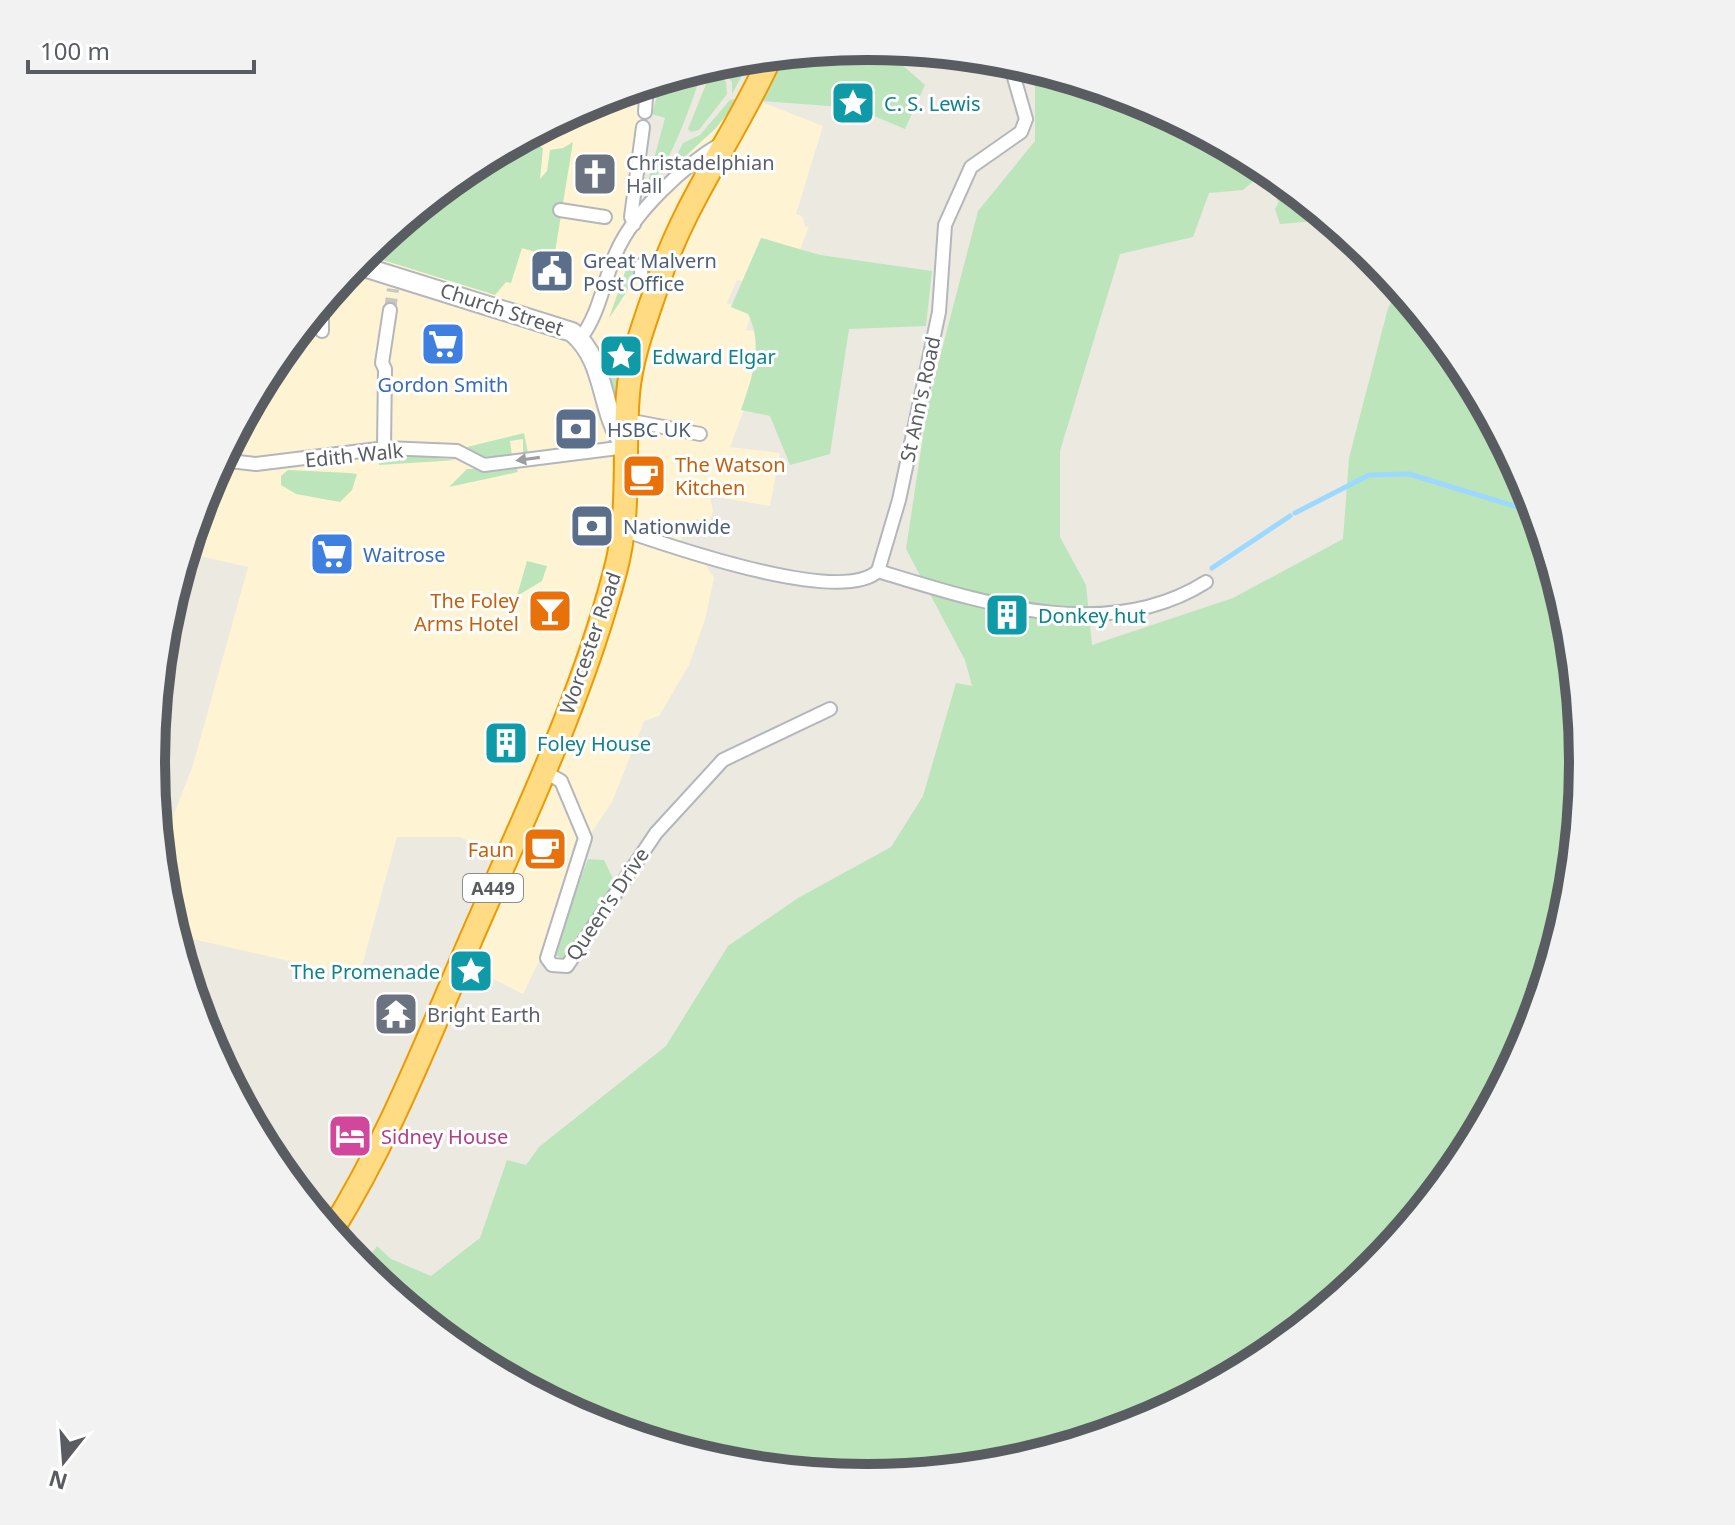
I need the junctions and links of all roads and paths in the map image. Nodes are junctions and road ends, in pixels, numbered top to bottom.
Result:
1 (765, 68) edge
2 (1013, 75) edge
3 (646, 96) edge
4 (645, 112) dead end
5 (643, 127) dead end
6 (729, 138) junction
7 (560, 210) dead end
8 (605, 217) dead end
9 (634, 224) junction
10 (623, 239) junction
11 (636, 246) dead end
12 (367, 270) edge
13 (390, 310) tunnel mouth
14 (322, 320) edge
15 (322, 331) dead end
16 (580, 339) junction
17 (627, 420) junction
18 (700, 434) dead end
19 (626, 447) junction
20 (384, 449) junction
21 (233, 461) edge
22 (623, 530) junction
23 (884, 573) junction
24 (1206, 582) dead end
25 (830, 709) dead end
26 (545, 772) junction
27 (336, 1223) edge

1 - 6 highway, A449
2 - 23 street, St Ann's Road
3 - 4 street
5 - 9 street
6 - 9 street
6 - 17 highway, A449
7 - 8 street
9 - 10 street
10 - 11 street
10 - 16 street
12 - 16 main road, Church Street
13 - 20 street
14 - 15 street
16 - 19 main road, Church Street
17 - 18 street
17 - 19 highway, A449
19 -> 20 street, Edith Walk
19 - 22 highway, A449
20 - 21 street, Edith Walk
22 - 23 street
22 - 26 highway, Worcester Road / A449
23 - 24 street
25 - 26 street, Queen's Drive
26 - 27 highway, Worcester Road / A449

